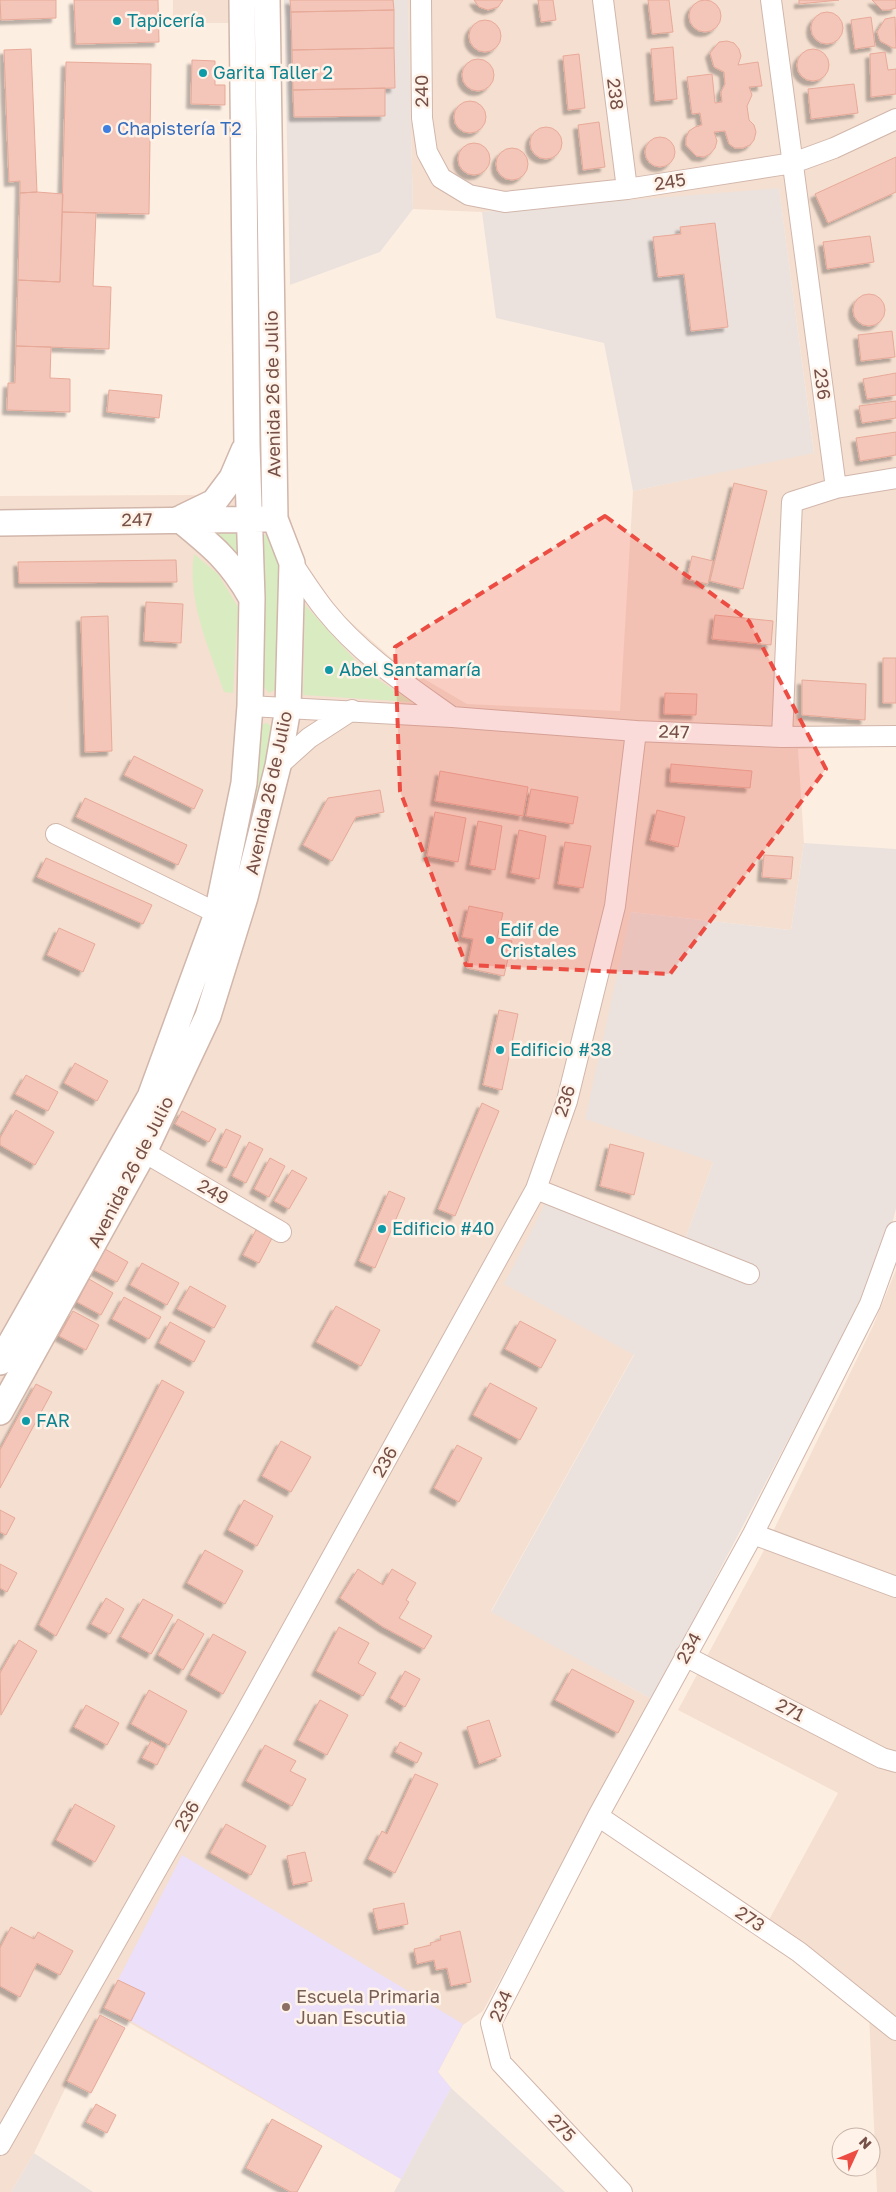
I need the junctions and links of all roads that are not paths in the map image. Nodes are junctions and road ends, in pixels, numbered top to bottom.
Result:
1 (242, 0) edge
2 (267, 0) edge
3 (421, 0) edge
4 (602, 0) edge
5 (772, 0) edge
6 (243, 118) junction
7 (269, 119) junction
8 (896, 119) edge
9 (793, 163) junction
10 (441, 178) joint
11 (627, 189) junction
12 (246, 446) junction
13 (896, 478) edge
14 (836, 488) junction
15 (179, 519) junction
16 (275, 519) junction
17 (249, 520) junction
18 (0, 523) edge
19 (292, 563) junction
20 (252, 598) junction
21 (250, 706) junction
22 (288, 708) junction
23 (352, 710) junction
24 (452, 716) junction
25 (636, 731) junction
26 (896, 736) edge
27 (782, 737) junction
28 (278, 766) junction
29 (56, 834) dead end
30 (227, 918) junction
31 (144, 1152) junction
32 (536, 1189) junction
33 (281, 1232) dead end
34 (896, 1232) edge
35 (749, 1274) dead end
36 (0, 1362) edge
37 (0, 1412) edge
38 (753, 1534) junction
39 (896, 1587) edge
40 (685, 1656) junction
41 (896, 1762) edge
42 (598, 1816) junction
43 (896, 2030) edge
44 (501, 2063) joint
45 (0, 2144) edge
46 (622, 2192) edge

1 - 6 street, Avenida 26 de Julio
2 - 7 street, Avenida 26 de Julio
3 - 10 street, 240
4 - 11 street, 238
5 - 9 street, 236
6 - 7 street
6 - 12 street, Avenida 26 de Julio
7 - 16 street, Avenida 26 de Julio
8 - 9 street, 245
9 - 11 street, 245
9 - 14 street, 236
10 - 11 street, 245
12 - 15 street
12 - 17 street, Avenida 26 de Julio
13 - 14 street
14 - 27 street
15 - 17 street, 247
15 - 18 street, 247
15 - 20 street
16 - 17 street, 247
16 - 19 street, Avenida 26 de Julio
17 - 20 street, Avenida 26 de Julio
19 - 22 street, Avenida 26 de Julio
19 - 24 street, 247
20 - 21 street, Avenida 26 de Julio
21 - 22 street, 247
21 - 30 street, Avenida 26 de Julio
22 - 23 street, 247
22 - 28 street, Avenida 26 de Julio
23 - 24 street, 247
23 - 28 street
24 - 25 street, 247
25 - 27 street, 247
25 - 32 street, 236
26 - 27 street, 247
28 - 30 street, Avenida 26 de Julio
29 - 30 street
30 - 31 street, Avenida 26 de Julio
30 - 36 street, Avenida 26 de Julio
31 - 33 street, 249
31 - 37 street, Avenida 26 de Julio
32 - 35 street
32 - 45 street, 236
34 - 38 street, 234
38 - 39 street
38 - 40 street, 234
40 - 41 street, 271
40 - 42 street, 234
42 - 43 street, 273
42 - 44 street, 234
44 - 46 street, 275

